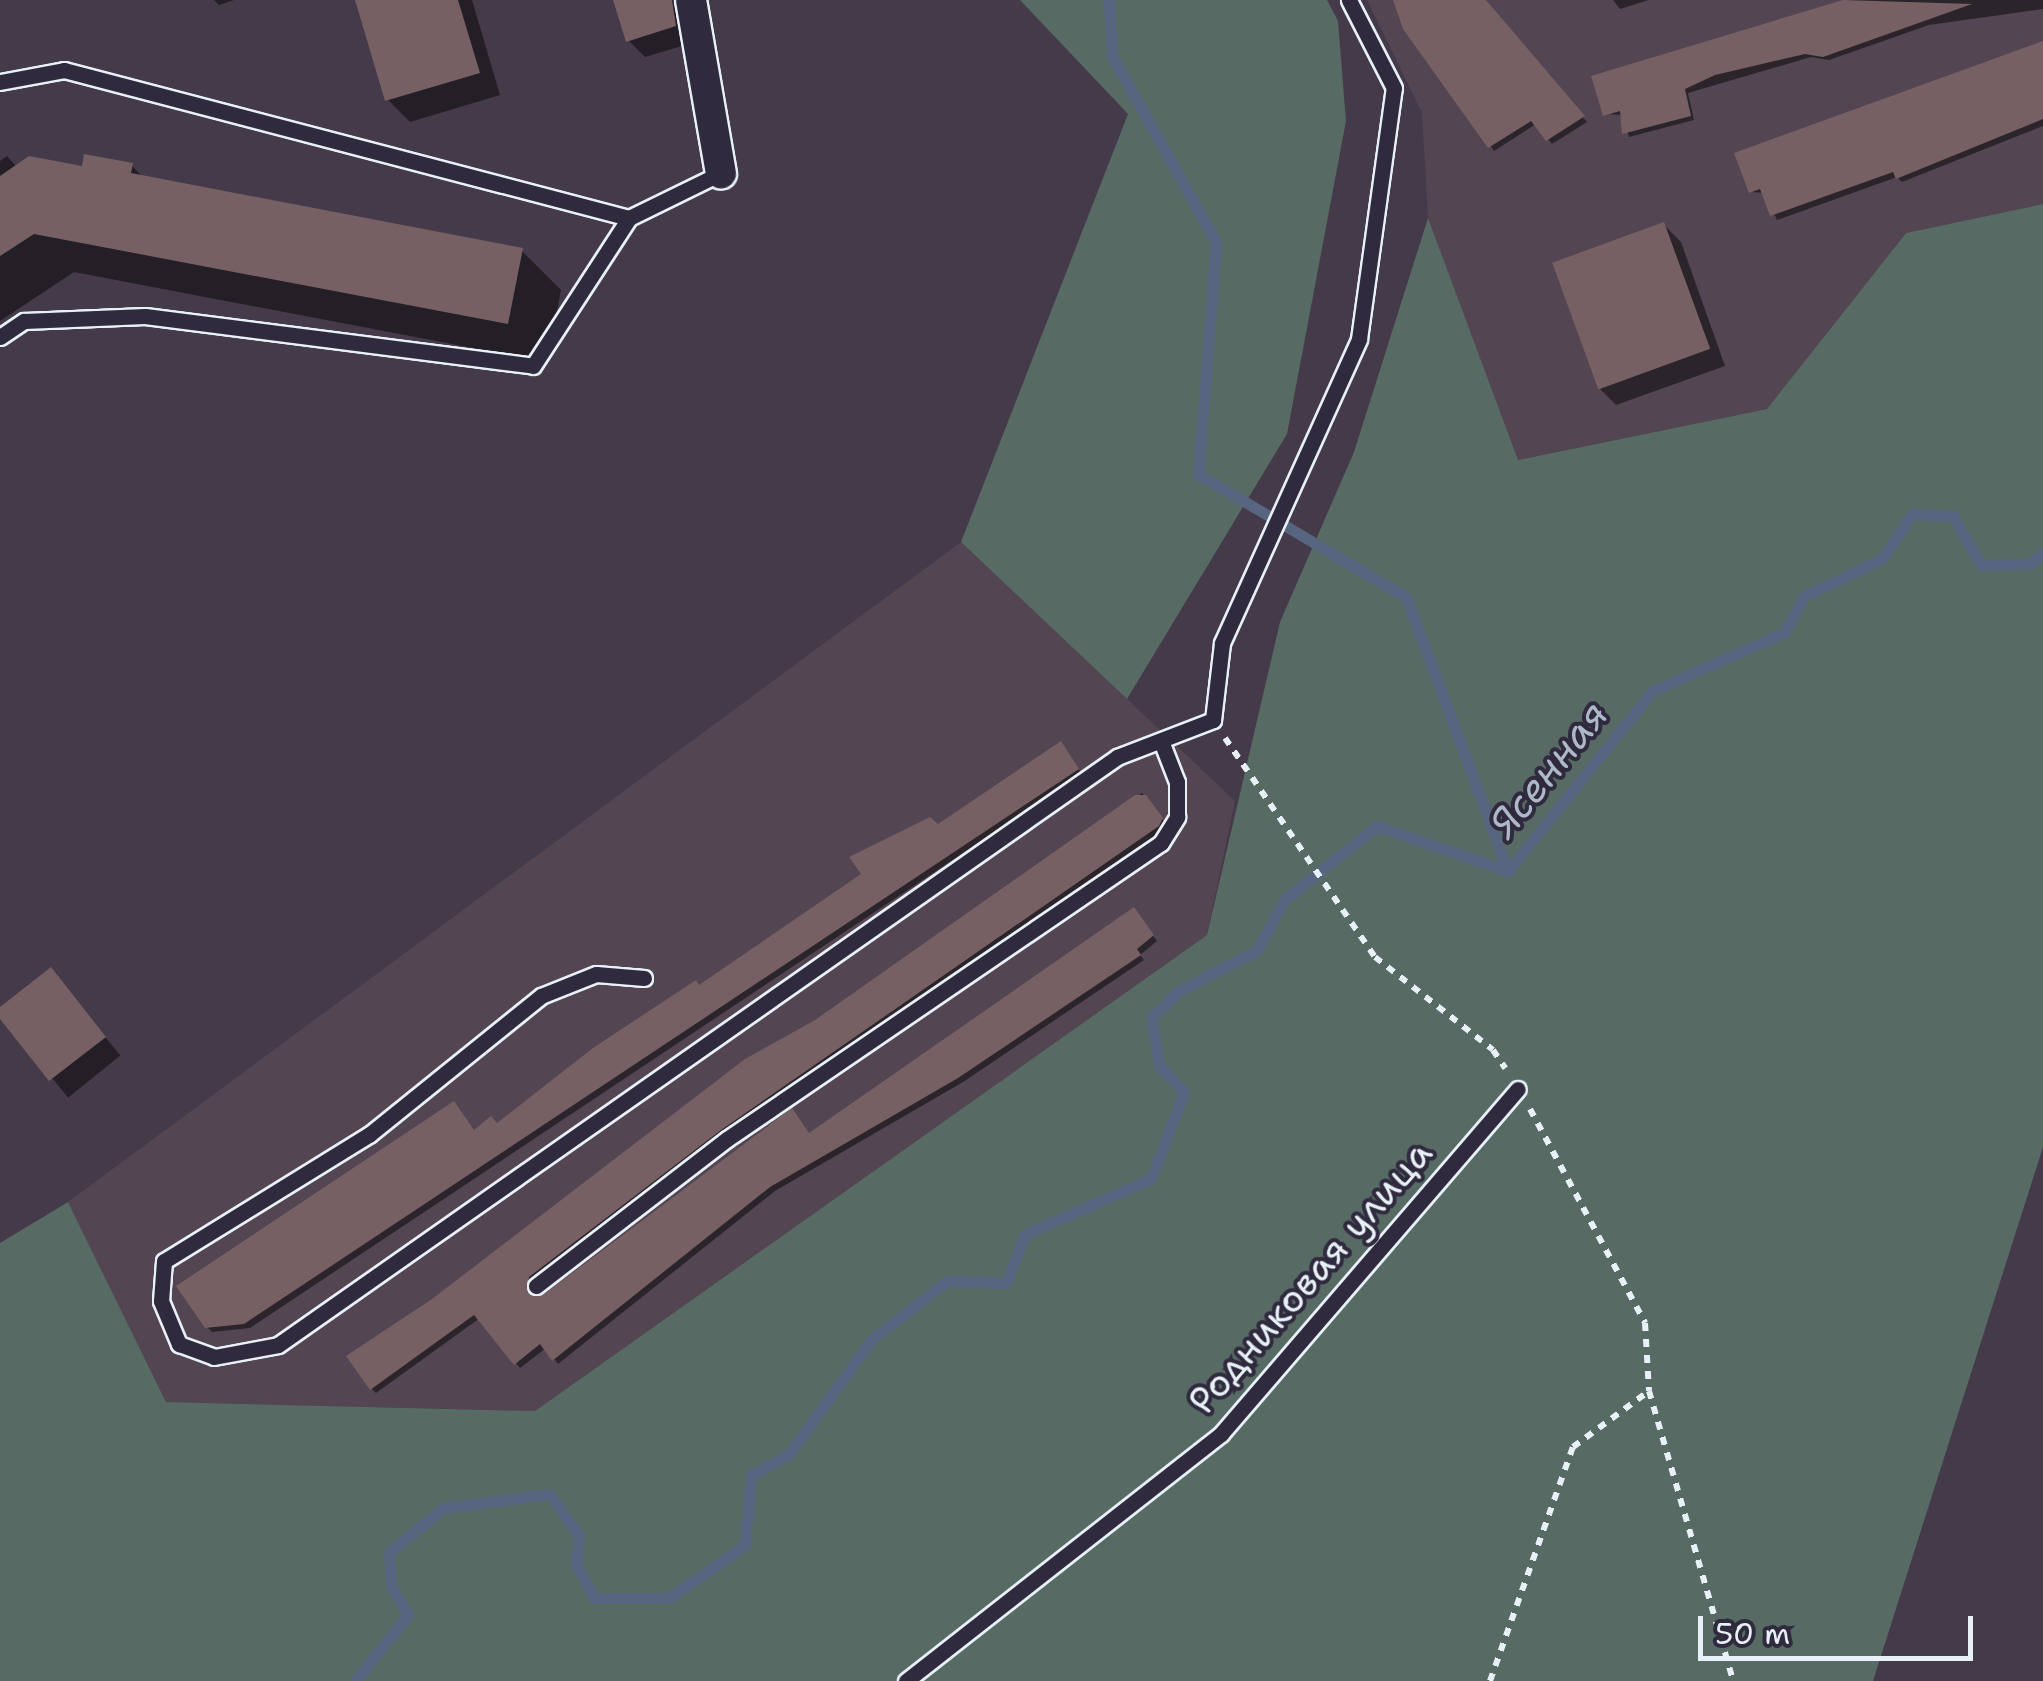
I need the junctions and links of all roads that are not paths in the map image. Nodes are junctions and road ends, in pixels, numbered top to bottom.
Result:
1 (690, 0) edge
2 (1349, 0) edge
3 (0, 82) edge
4 (721, 174) joint
5 (629, 218) junction
6 (0, 337) edge
7 (1161, 741) junction
8 (644, 978) dead end
9 (1518, 1090) road end
10 (536, 1286) dead end
11 (906, 1681) edge

1 - 4 street
2 - 7 lane
3 - 5 lane
4 - 5 lane
5 - 6 lane
7 - 8 lane
7 - 10 lane
9 - 11 lane, Родниковая улица

